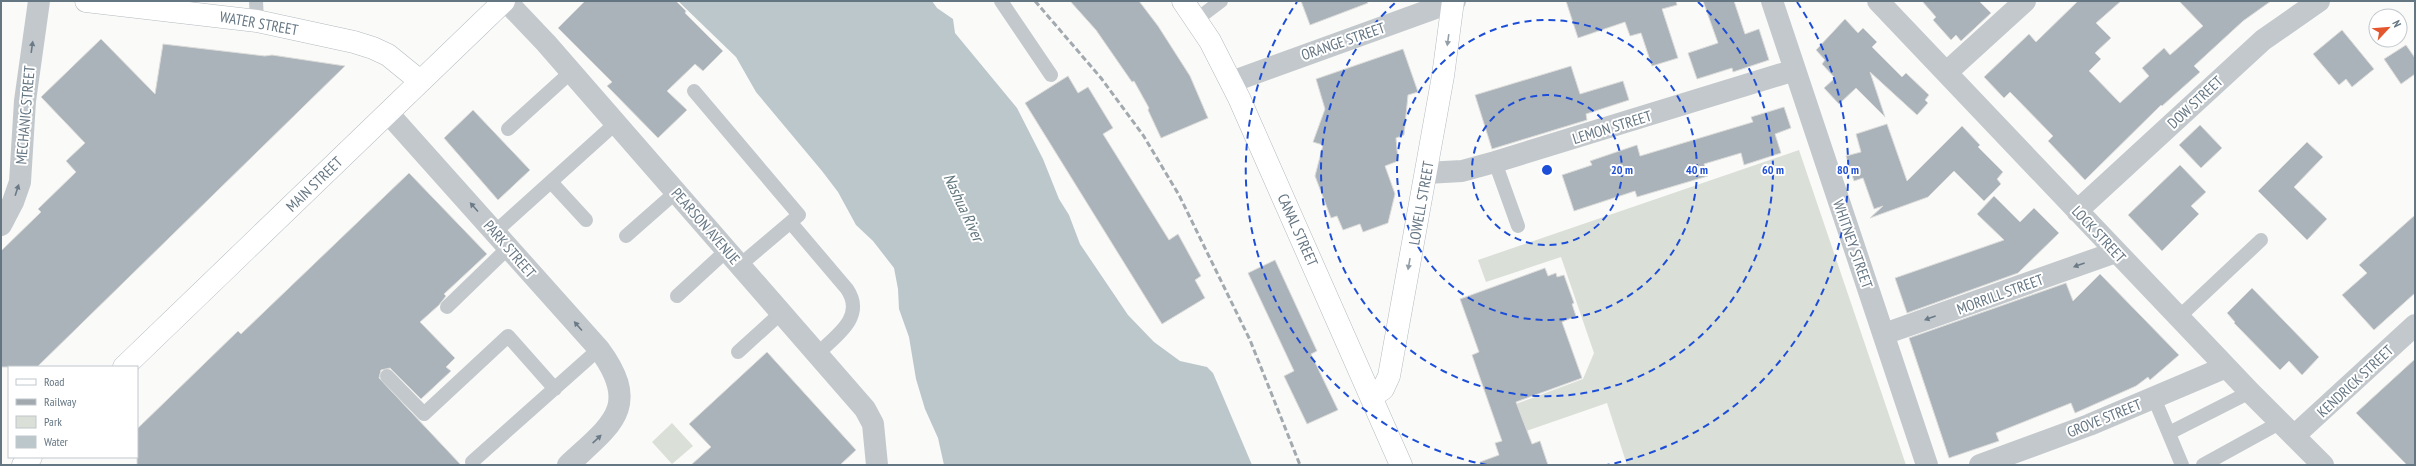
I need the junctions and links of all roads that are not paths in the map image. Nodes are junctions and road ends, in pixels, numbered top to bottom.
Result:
1 (39, 1) edge
2 (86, 1) edge
3 (505, 1) edge
4 (1001, 1) edge
5 (1183, 1) edge
6 (1221, 1) edge
7 (1454, 1) edge
8 (1772, 1) edge
9 (1878, 1) edge
10 (2026, 1) edge
11 (2319, 1) edge
12 (257, 11) edge
13 (1196, 20) junction
14 (1795, 70) junction
15 (571, 72) junction
16 (1947, 72) junction
17 (1051, 74) dead end
18 (420, 81) junction
19 (1231, 82) junction
20 (694, 91) dead end
21 (388, 113) junction
22 (616, 123) junction
23 (508, 129) dead end
24 (1495, 162) junction
25 (1426, 173) junction
26 (551, 182) junction
27 (676, 192) junction
28 (2077, 211) junction
29 (586, 220) dead end
30 (791, 223) junction
31 (1, 225) edge
32 (1518, 226) dead end
33 (626, 236) dead end
34 (502, 239) junction
35 (2261, 240) dead end
36 (2116, 252) junction
37 (734, 258) junction
38 (677, 296) dead end
39 (447, 307) dead end
40 (781, 313) junction
41 (2179, 317) junction
42 (2415, 325) edge
43 (1884, 334) junction
44 (598, 349) junction
45 (738, 352) dead end
46 (817, 354) junction
47 (125, 366) edge
48 (2226, 367) junction
49 (387, 376) dead end
50 (555, 389) junction
51 (2250, 392) junction
52 (1371, 397) junction
53 (2154, 398) junction
54 (2288, 429) junction
55 (2169, 433) junction
56 (472, 462) dead end
57 (568, 465) edge
58 (877, 465) edge
59 (1401, 465) edge
60 (1927, 465) edge
61 (1980, 465) edge
62 (2182, 465) edge
63 (2204, 465) edge
64 (2323, 465) edge

31 -> 1 street, MECHANIC STREET
2 - 12 street, WATER STREET
3 - 15 street, PEARSON AVENUE
3 - 18 street, MAIN STREET
4 - 17 lane
5 - 13 street, CANAL STREET
6 - 13 lane
7 - 19 street, ORANGE STREET
7 -> 25 street, LOWELL STREET
8 - 14 street, WHITNEY STREET
9 - 16 street, LOCK STREET
10 - 16 street
11 - 28 street, DOW STREET
12 - 18 street, WATER STREET
13 - 19 street, CANAL STREET
14 - 24 street, LEMON STREET
14 - 43 street, WHITNEY STREET
15 - 22 street, PEARSON AVENUE
15 - 23 lane
16 - 28 street, LOCK STREET
18 - 21 street, MAIN STREET
19 - 52 street, CANAL STREET
20 - 30 lane
34 -> 21 street, PARK STREET
21 - 47 street, MAIN STREET
22 - 26 lane
22 - 27 street, PEARSON AVENUE
24 - 25 street, LEMON STREET
24 - 32 lane
25 -> 52 street, LOWELL STREET
26 - 29 lane
26 - 34 lane
27 - 33 lane
27 - 37 street, PEARSON AVENUE
28 - 36 street, LOCK STREET
30 - 37 lane
30 - 46 lane
34 - 39 lane
44 -> 34 street, PARK STREET
35 - 41 lane
36 - 41 street, LOCK STREET
36 -> 43 street, MORRILL STREET
37 - 38 lane
37 - 40 street, PEARSON AVENUE
40 - 45 lane
40 - 46 street, PEARSON AVENUE
41 - 48 street, LOCK STREET
42 - 54 street, KENDRICK STREET
43 - 60 street, WHITNEY STREET
44 - 50 lane
57 -> 44 street, PARK STREET
46 - 58 street, PEARSON AVENUE
48 - 51 street, LOCK STREET
48 - 53 street, GROVE STREET
49 - 50 lane
50 - 56 lane
51 - 54 street, LOCK STREET
51 - 55 lane
52 - 59 street, CANAL STREET
53 - 55 lane
53 - 61 street, GROVE STREET
54 - 63 lane
54 - 64 street, LOCK STREET
55 - 62 lane

